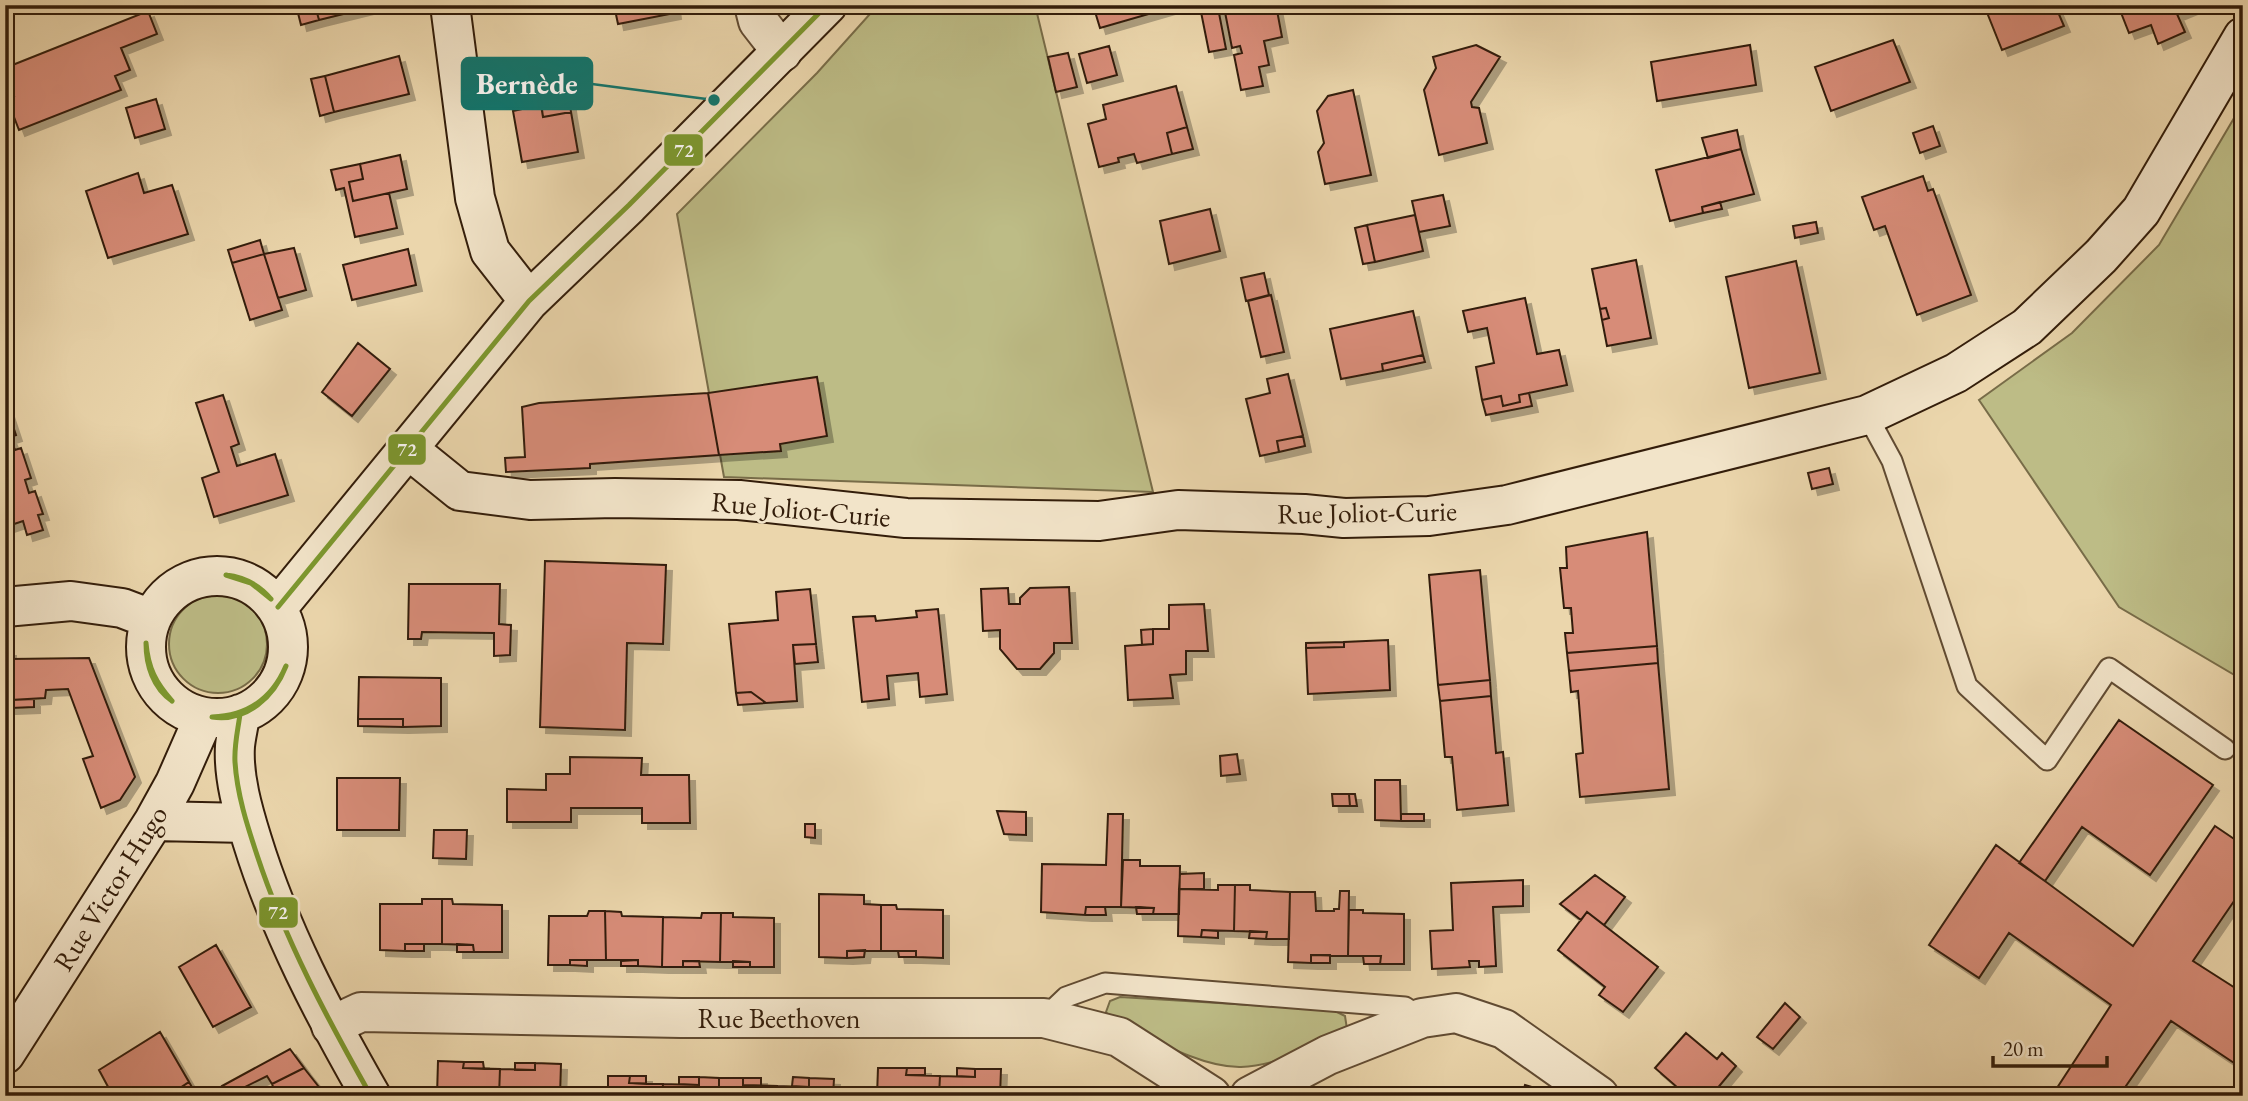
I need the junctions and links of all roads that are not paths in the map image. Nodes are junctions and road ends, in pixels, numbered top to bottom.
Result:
1 (450, 5) edge
2 (754, 5) edge
3 (827, 5) edge
4 (2243, 37) edge
5 (782, 52) junction
6 (529, 301) junction
7 (1867, 415) junction
8 (408, 449) junction
9 (5, 607) edge
10 (278, 607) junction
11 (151, 619) junction
12 (222, 716) junction
13 (2225, 749) dead end
14 (154, 821) junction
15 (247, 823) junction
16 (1044, 1018) junction
17 (1422, 1018) junction
18 (331, 1026) junction
19 (5, 1054) edge
20 (371, 1096) edge
21 (1211, 1096) edge
22 (1250, 1096) edge
23 (1599, 1096) edge

1 - 6 street
2 - 5 street
3 - 5 street
4 - 7 street, Rue Joliot-Curie
5 - 6 street
6 - 8 street
7 - 8 street, Rue Joliot-Curie
7 - 13 lane
8 - 10 street
9 - 11 street
10 - 11 street
10 - 12 street
11 - 12 street
12 - 14 street, Rue Victor Hugo
12 - 15 street
14 - 15 street
14 - 19 street, Rue Victor Hugo
15 - 18 street
16 - 17 lane
16 - 18 street, Rue Beethoven
16 - 21 street, Rue Beethoven
17 - 22 street
17 - 23 street
18 - 20 street

